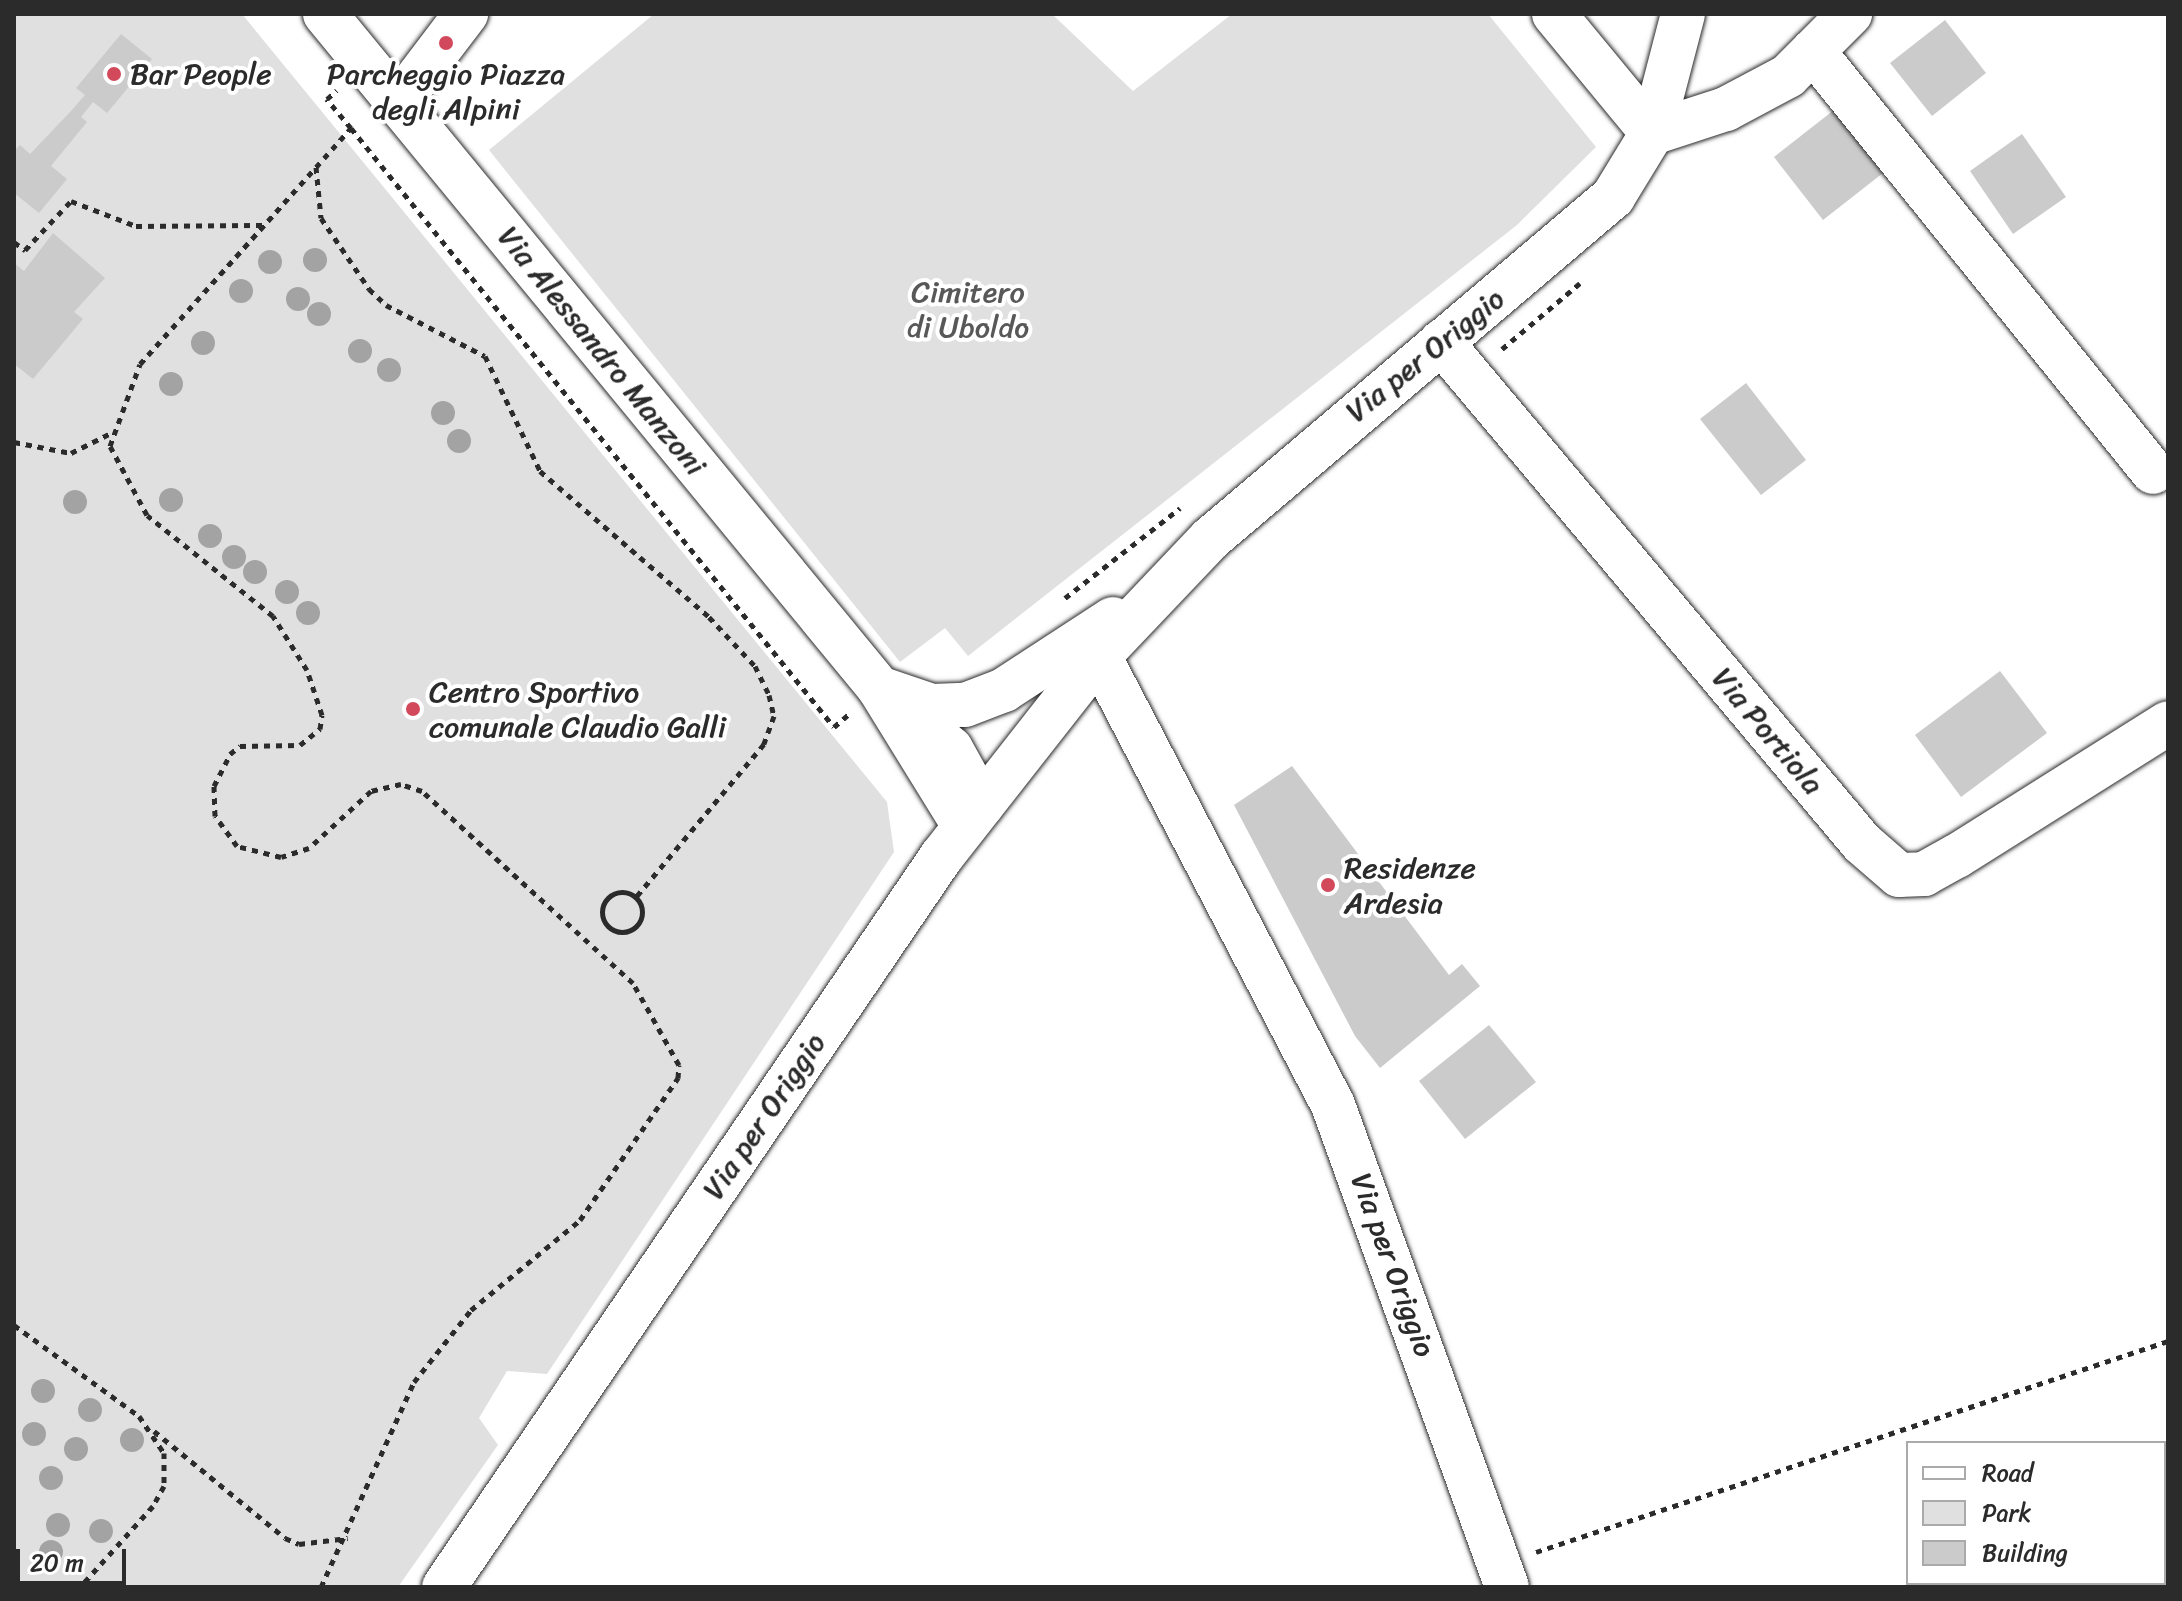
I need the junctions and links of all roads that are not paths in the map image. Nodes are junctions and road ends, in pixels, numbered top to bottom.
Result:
1 (325, 14) edge
2 (466, 14) edge
3 (1554, 14) edge
4 (1683, 14) edge
5 (1850, 14) edge
6 (1813, 51) junction
7 (399, 102) junction
8 (1652, 133) junction
9 (1441, 342) junction
10 (2153, 472) dead end
11 (1167, 582) junction
12 (1099, 656) junction
13 (879, 688) junction
14 (2168, 723) edge
15 (973, 816) junction
16 (1502, 1576) edge
17 (444, 1587) edge

1 - 7 street, Via Alessandro Manzoni
2 - 7 street
3 - 8 street
4 - 8 street, Via per Origgio
5 - 6 street
6 - 8 street
6 - 10 street
7 - 13 street, Via Alessandro Manzoni
8 - 9 street, Via per Origgio
9 - 11 street, Via per Origgio
9 - 14 street, Via Portiola
11 - 12 street, Via per Origgio
11 - 13 street
12 - 15 street, Via per Origgio
12 - 16 street, Via per Origgio
13 - 15 street, Via Alessandro Manzoni
15 - 17 street, Via per Origgio

